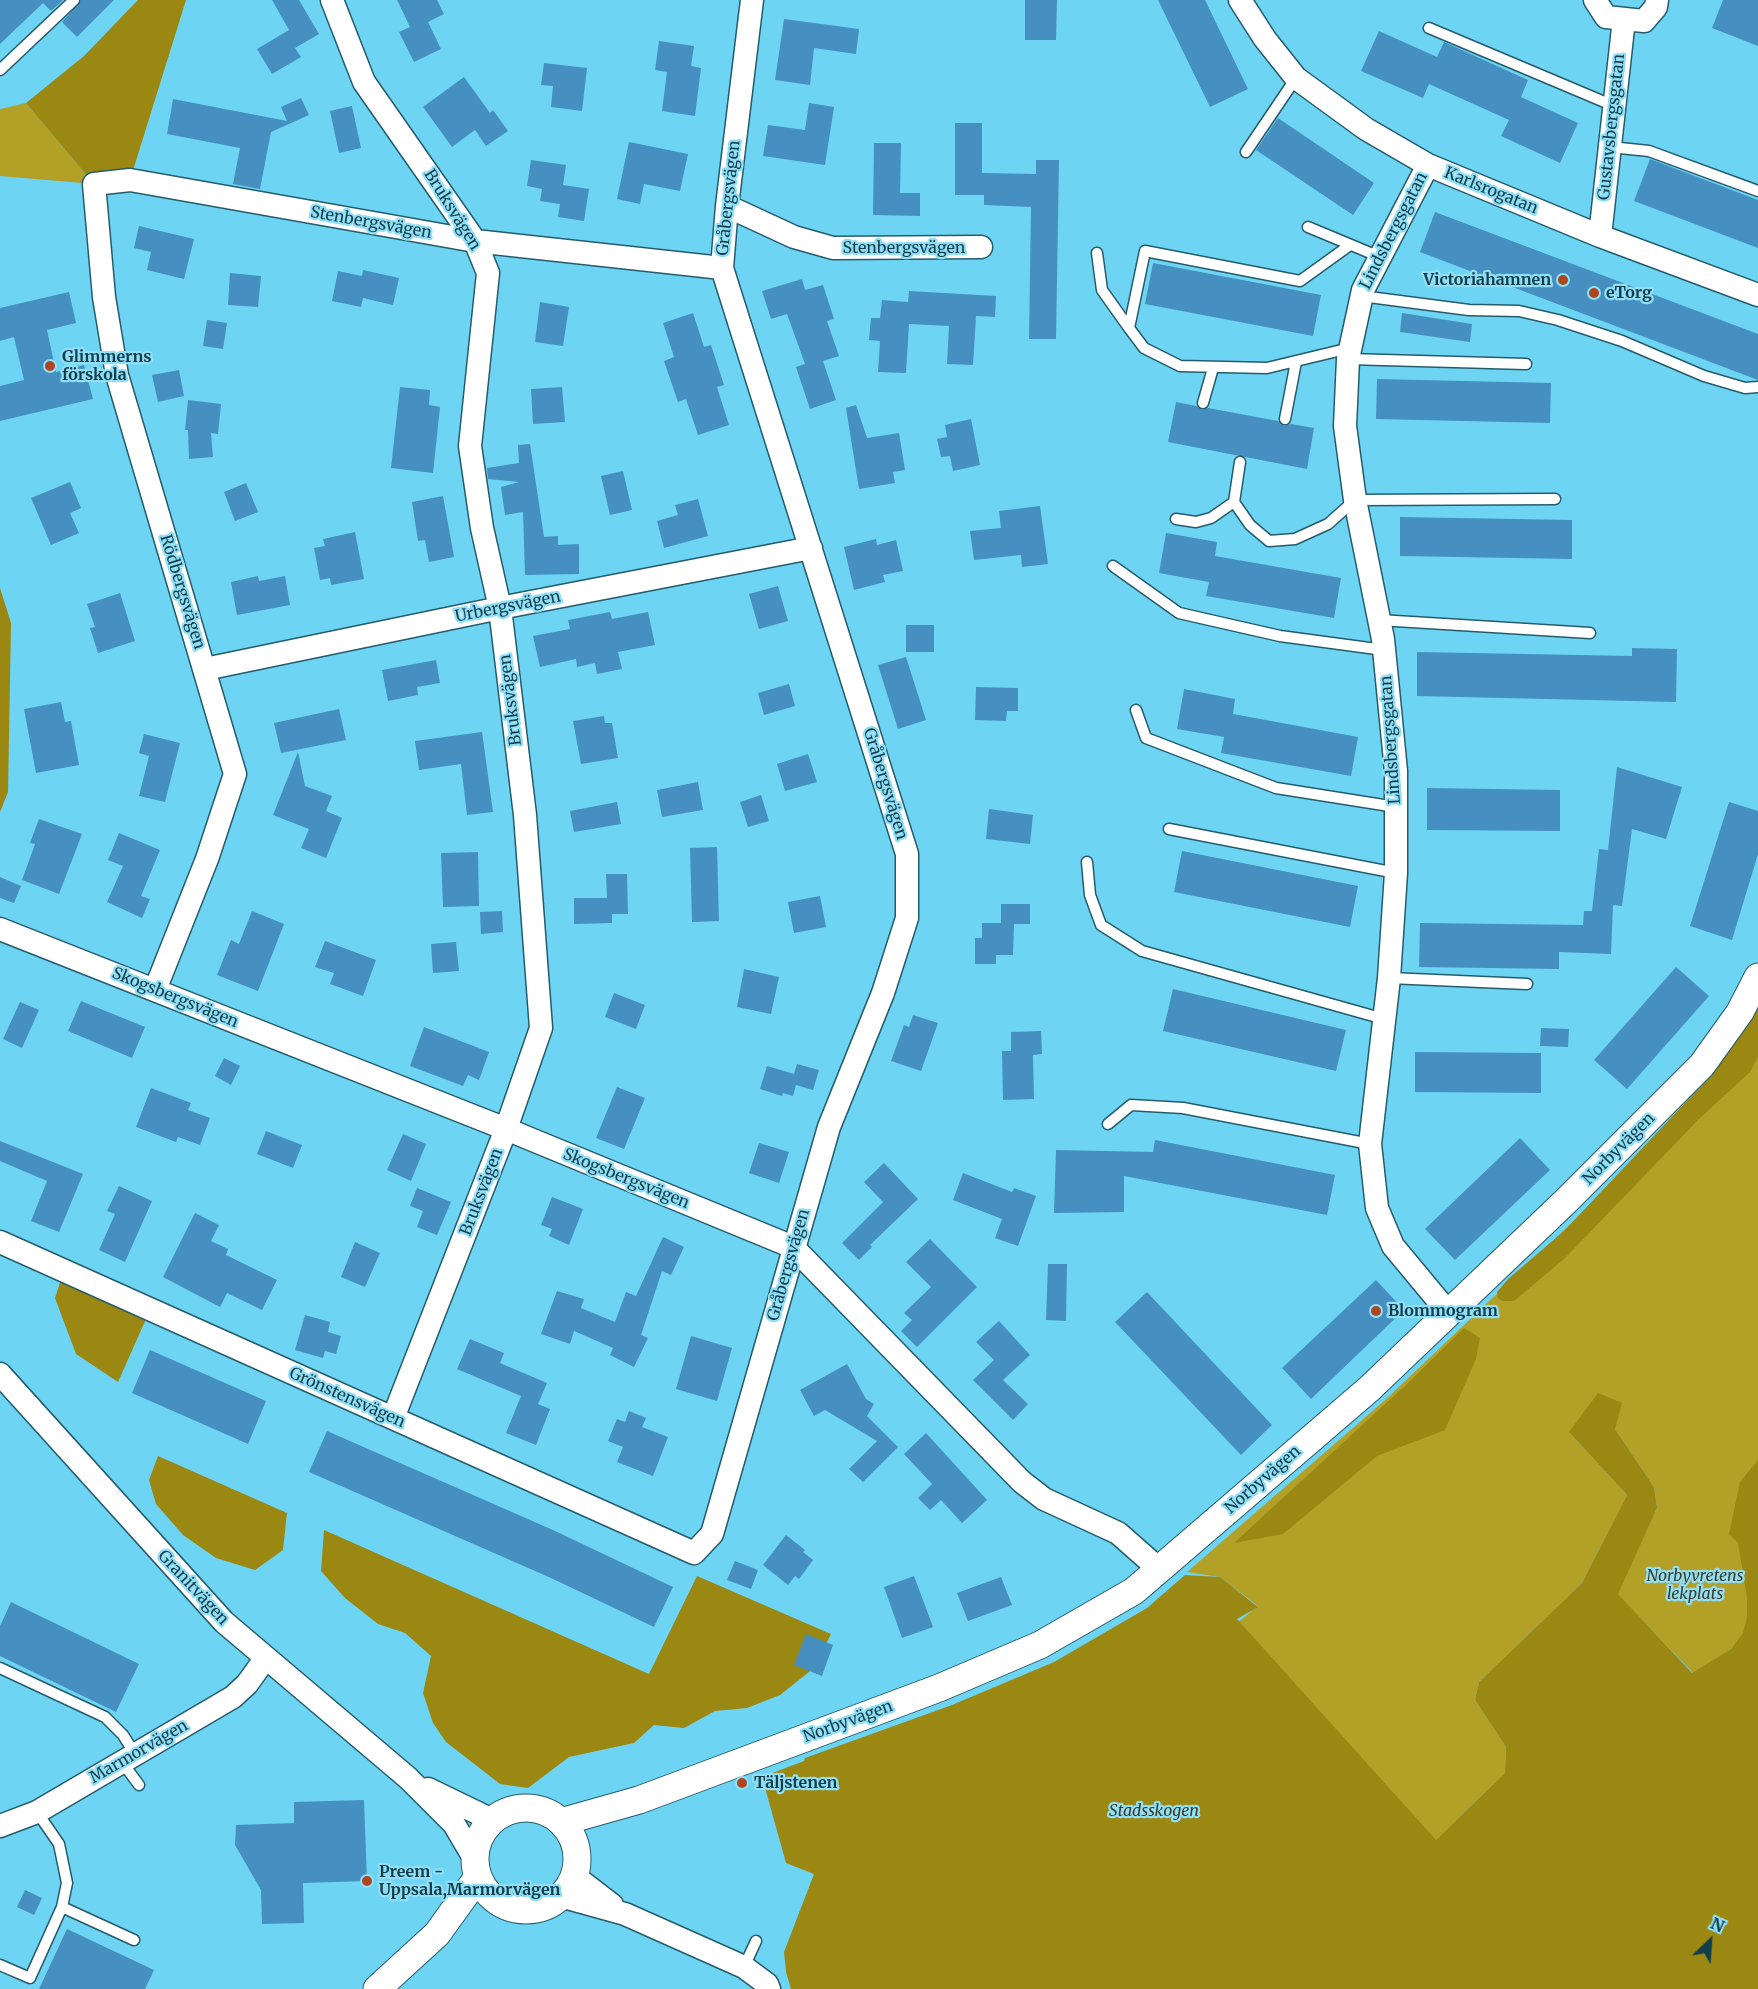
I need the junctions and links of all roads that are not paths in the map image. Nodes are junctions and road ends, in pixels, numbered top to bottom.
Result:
1 (74, 0) edge
2 (332, 0) edge
3 (752, 0) edge
4 (1240, 0) edge
5 (1595, 0) edge
6 (1657, 0) edge
7 (1624, 19) junction
8 (1429, 28) dead end
9 (0, 70) edge
10 (1296, 78) junction
11 (1614, 106) junction
12 (1610, 147) junction
13 (1246, 152) dead end
14 (1428, 165) junction
15 (94, 184) joint
16 (1758, 191) edge
17 (727, 206) junction
18 (1308, 227) dead end
19 (1600, 236) junction
20 (475, 241) junction
21 (1350, 245) junction
22 (981, 247) dead end
23 (1097, 253) dead end
24 (1380, 257) junction
25 (722, 268) junction
26 (1758, 295) edge
27 (1362, 296) junction
28 (1129, 328) junction
29 (1349, 354) junction
30 (1296, 362) junction
31 (1526, 364) dead end
32 (1213, 368) junction
33 (1758, 387) edge
34 (1203, 403) dead end
35 (1285, 419) dead end
36 (1240, 462) dead end
37 (1555, 499) dead end
38 (1355, 500) junction
39 (1234, 502) junction
40 (1176, 519) dead end
41 (812, 548) junction
42 (1113, 566) dead end
43 (500, 608) junction
44 (1379, 620) junction
45 (1590, 633) dead end
46 (1384, 650) junction
47 (205, 669) junction
48 (1136, 710) dead end
49 (1396, 807) junction
50 (1169, 829) dead end
51 (1087, 862) dead end
52 (1396, 873) junction
53 (0, 929) edge
54 (1758, 977) edge
55 (1389, 978) junction
56 (1527, 984) dead end
57 (155, 990) junction
58 (1384, 1019) junction
59 (1108, 1124) dead end
60 (506, 1129) junction
61 (1370, 1144) junction
62 (0, 1242) edge
63 (793, 1247) junction
64 (1447, 1311) junction
65 (0, 1374) edge
66 (393, 1418) junction
67 (694, 1553) joint
68 (1160, 1570) junction
69 (265, 1659) junction
70 (0, 1668) edge
71 (129, 1758) junction
72 (408, 1778) junction
73 (139, 1785) dead end
74 (639, 1800) junction
75 (37, 1812) junction
76 (492, 1820) junction
77 (561, 1822) junction
78 (0, 1826) edge
79 (576, 1849) junction
80 (476, 1868) junction
81 (567, 1885) junction
82 (499, 1902) junction
83 (62, 1907) junction
84 (438, 1934) junction
85 (134, 1940) dead end
86 (756, 1941) dead end
87 (0, 1965) edge
88 (744, 1967) junction
89 (376, 1989) edge
90 (769, 1989) edge

1 - 9 lane
2 - 20 street, Bruksvägen
3 - 17 street, Gråbergsvägen
4 - 10 street, Karlsrogatan
5 - 7 street
6 - 7 street
7 - 11 street, Gustavsbergsgatan
8 - 11 lane
10 - 13 lane
10 - 14 street, Karlsrogatan
11 - 12 street, Gustavsbergsgatan
12 - 16 lane
12 - 19 street, Gustavsbergsgatan
14 - 19 street, Karlsrogatan
14 - 24 street, Lindsbergsgatan
15 - 20 street, Stenbergsvägen
15 - 47 street, Rödbergsvägen
17 - 22 street, Stenbergsvägen
17 - 25 street, Gråbergsvägen
18 - 21 lane
19 - 26 street, Karlsrogatan
20 - 25 street, Stenbergsvägen
20 - 43 street, Bruksvägen
21 - 24 lane
21 - 28 lane
23 - 28 lane
24 - 27 street, Lindsbergsgatan
25 - 41 street, Gråbergsvägen
27 - 29 street, Lindsbergsgatan
27 - 33 lane
28 - 32 lane
29 - 30 lane
29 - 31 lane
29 - 38 street, Lindsbergsgatan
30 - 32 lane
30 - 35 lane
32 - 34 lane
36 - 39 lane
37 - 38 lane
38 - 39 lane
38 - 44 street, Lindsbergsgatan
39 - 40 lane
41 - 43 street, Urbergsvägen
41 - 63 street, Gråbergsvägen
42 - 46 lane
43 - 47 street, Urbergsvägen
43 - 60 street, Bruksvägen
44 - 45 lane
44 - 46 street, Lindsbergsgatan
46 - 49 street, Lindsbergsgatan
47 - 57 street, Rödbergsvägen
48 - 49 lane
49 - 52 street, Lindsbergsgatan
50 - 52 lane
51 - 58 lane
52 - 55 street, Lindsbergsgatan
53 - 57 street, Skogsbergsvägen
54 - 64 street, Norbyvägen
55 - 56 lane
55 - 58 street, Lindsbergsgatan
57 - 60 street, Skogsbergsvägen
58 - 61 street, Lindsbergsgatan
59 - 61 lane
60 - 63 street, Skogsbergsvägen
60 - 66 street, Bruksvägen
61 - 64 street, Lindsbergsgatan
62 - 66 street, Grönstensvägen
63 - 67 street, Gråbergsvägen
63 - 68 street, Skogsbergsvägen
64 - 68 street, Norbyvägen
65 - 69 street, Granitvägen
66 - 67 street, Grönstensvägen
68 - 74 street, Norbyvägen
69 - 71 street, Marmorvägen
69 - 72 street, Granitvägen
70 - 71 lane
71 - 73 lane
71 - 75 street, Marmorvägen
72 - 76 street, Granitvägen
72 - 80 street, Granitvägen
74 - 77 street, Norbyvägen
74 - 79 street, Norbyvägen
75 - 78 street, Marmorvägen
75 - 83 lane
76 - 77 street
76 - 80 street
77 - 79 street
79 - 81 street
80 - 82 street
80 - 84 street
81 - 82 street
81 - 88 street
82 - 84 street
83 - 85 lane
83 - 87 lane
84 - 89 street
86 - 88 lane
88 - 90 street

